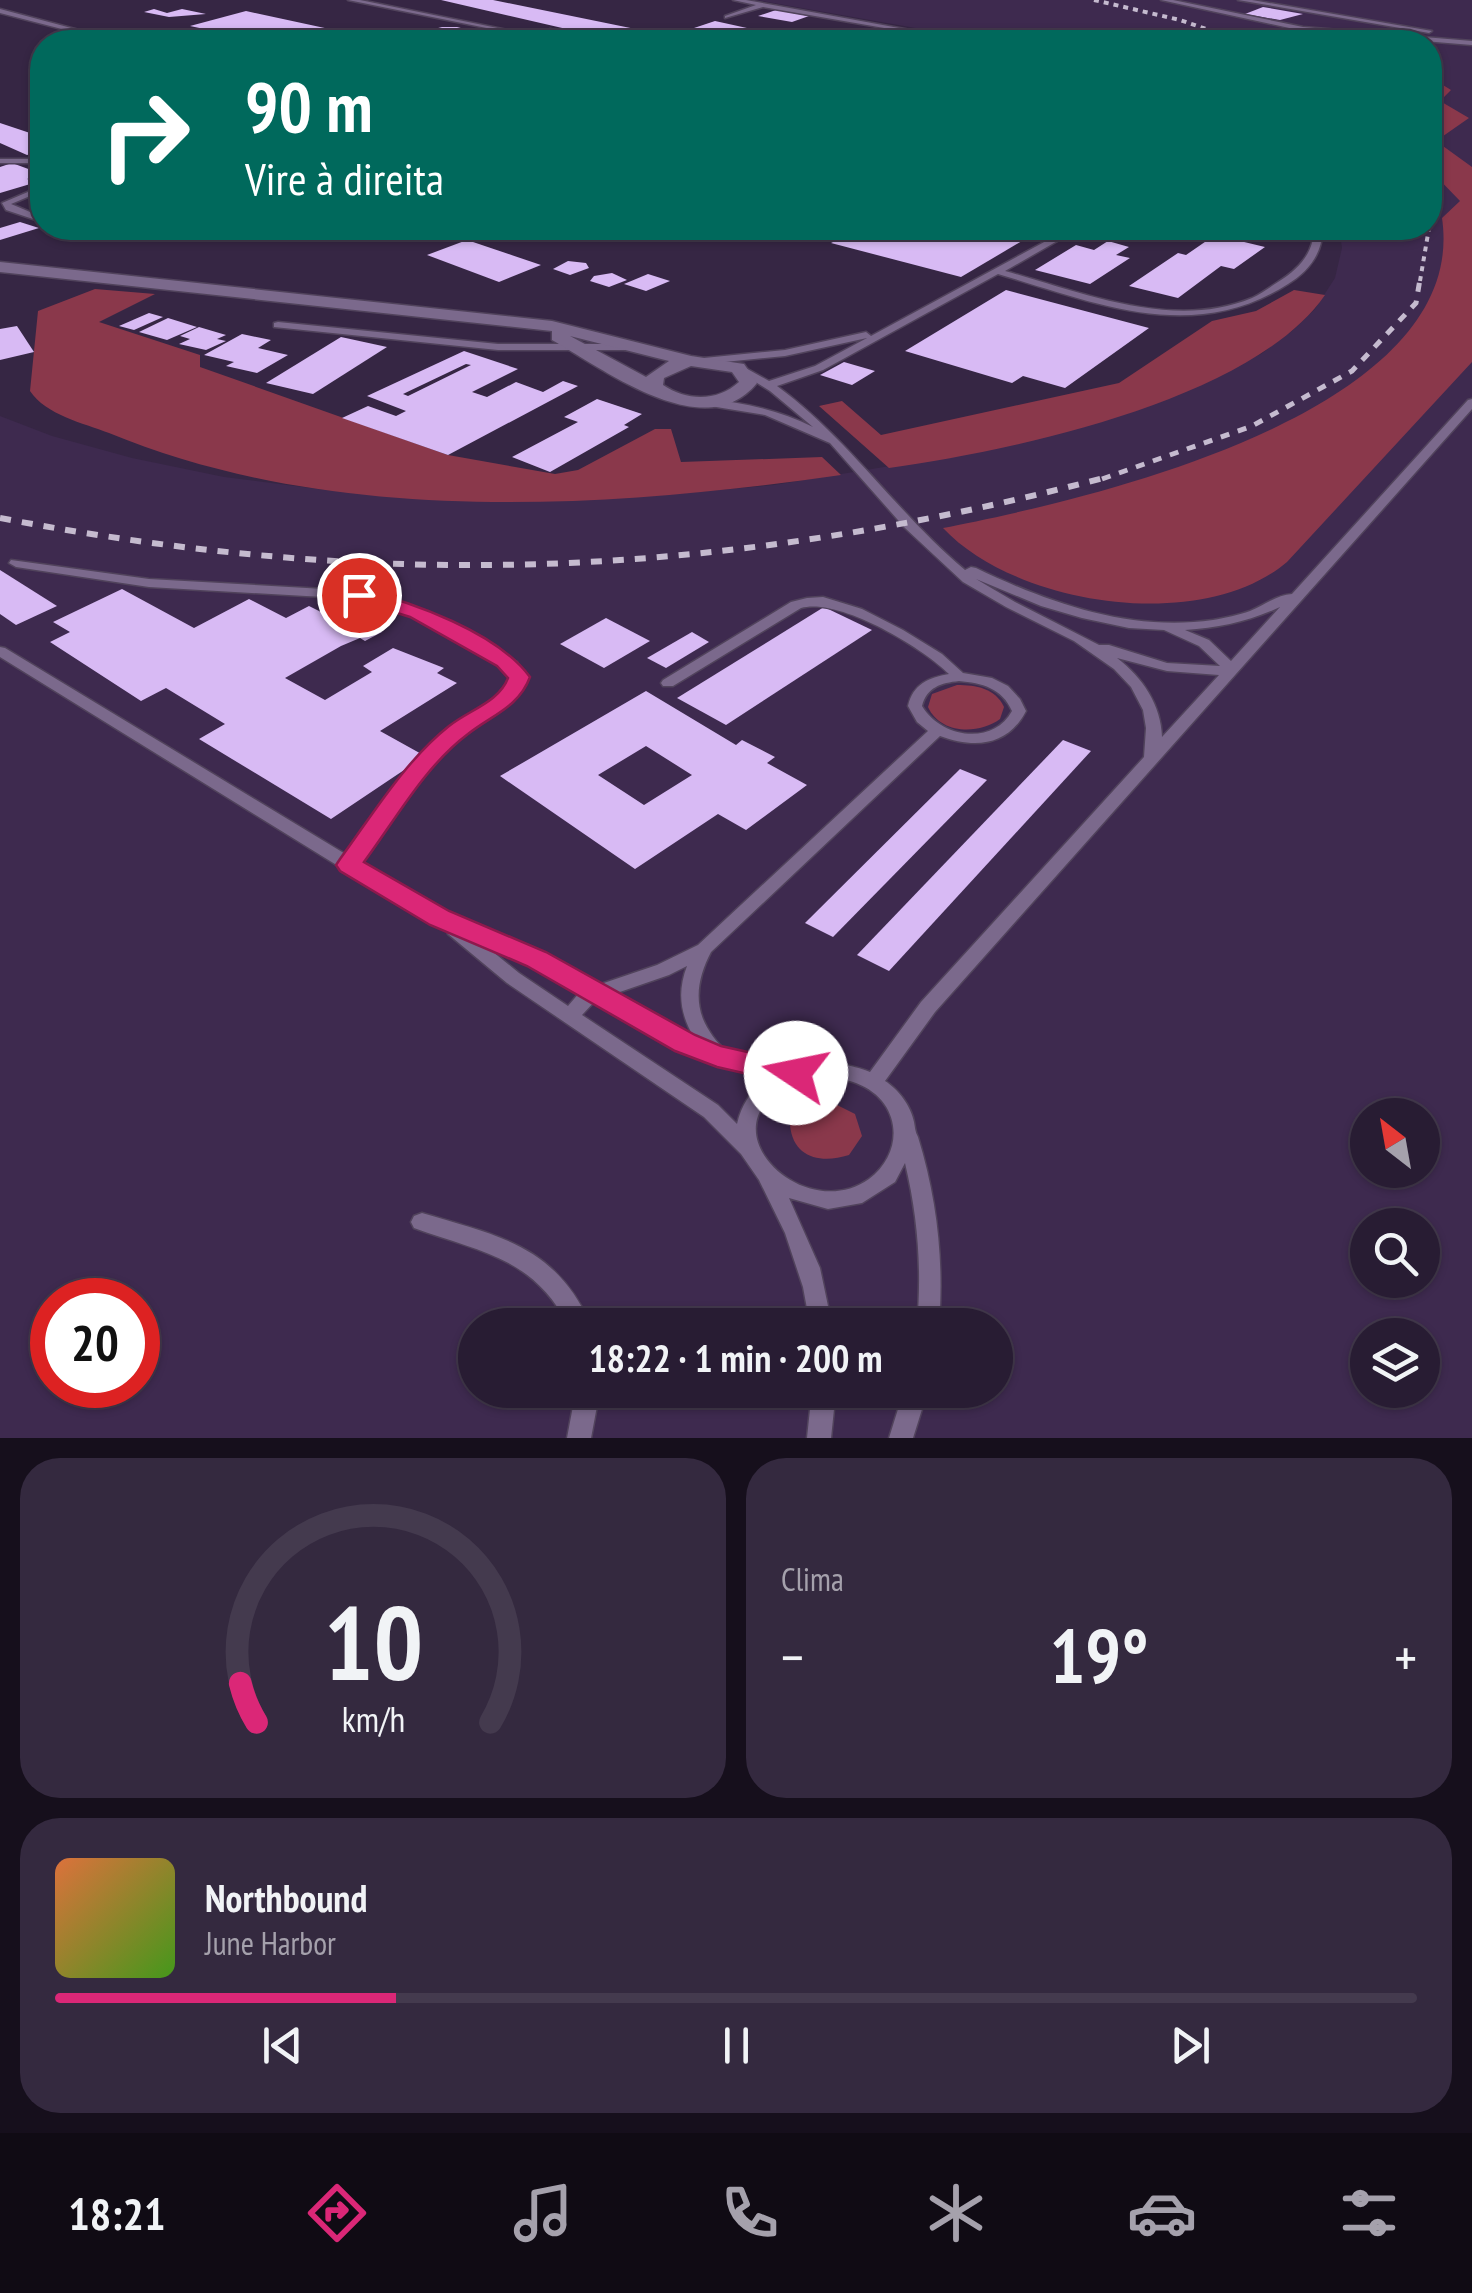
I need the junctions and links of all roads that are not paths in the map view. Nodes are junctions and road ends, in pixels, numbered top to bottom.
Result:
1 (351, 0) edge
2 (736, 0) edge
3 (1164, 0) edge
4 (1241, 0) edge
5 (764, 4) junction
6 (438, 7) dead end
7 (0, 11) edge
8 (727, 17) dead end
9 (72, 30) edge
10 (502, 30) edge
11 (546, 30) edge
12 (907, 30) edge
13 (1321, 30) edge
14 (1410, 30) edge
15 (1442, 36) edge
16 (1442, 39) edge
17 (1472, 41) edge
18 (0, 161) edge
19 (30, 161) edge
20 (30, 193) edge
21 (30, 216) edge
22 (1054, 240) edge
23 (1316, 240) edge
24 (0, 267) edge
25 (996, 271) junction
26 (520, 323) junction
27 (278, 325) dead end
28 (893, 326) junction
29 (580, 348) junction
30 (642, 348) junction
31 (698, 361) junction
32 (738, 368) junction
33 (770, 384) junction
34 (745, 389) junction
35 (659, 392) junction
36 (690, 402) junction
37 (1472, 402) edge
38 (848, 456) junction
39 (928, 542) junction
40 (16, 563) dead end
41 (1309, 583) junction
42 (1151, 624) junction
43 (1068, 634) junction
44 (0, 650) edge
45 (1232, 669) junction
46 (958, 677) junction
47 (668, 684) dead end
48 (938, 730) junction
49 (1150, 760) junction
50 (349, 865) junction
51 (439, 918) junction
52 (705, 948) junction
53 (596, 992) junction
54 (570, 1017) junction
55 (724, 1058) junction
56 (796, 1073) junction
57 (873, 1082) junction
58 (905, 1128) junction
59 (749, 1148) junction
60 (764, 1173) junction
61 (422, 1222) dead end
62 (570, 1308) edge
63 (817, 1308) edge
64 (928, 1308) edge
65 (585, 1408) edge
66 (822, 1408) edge
67 (910, 1408) edge
68 (579, 1438) edge
69 (819, 1438) edge
70 (901, 1438) edge

1 - 10 lane
2 - 5 lane
3 - 13 lane
4 - 14 lane
5 - 8 lane
5 - 12 lane
6 - 11 lane
7 - 9 lane
15 - 17 lane
16 - 17 lane
18 - 19 lane
20 - 21 lane
22 - 25 lane
23 - 25 lane
24 - 26 street
25 - 28 lane
26 - 29 street
26 - 30 street
27 - 29 lane
28 - 31 lane
28 - 33 lane
29 - 30 lane
29 - 35 street
30 - 31 street
31 - 32 street
31 - 35 street
32 - 33 lane
32 - 34 street
33 - 34 lane
33 - 38 lane
34 - 36 street
35 - 36 street
36 - 38 lane
37 - 41 lane
38 - 39 lane
39 - 42 lane
39 - 43 lane
40 - 50 lane
41 - 42 lane
41 - 45 lane
42 - 45 lane
43 - 45 lane
43 - 49 lane
44 - 50 lane
45 - 49 lane
46 - 47 lane
46 - 48 lane
46 - 48 lane
48 - 52 lane
49 - 57 lane
50 - 51 lane
51 - 53 lane
51 - 54 lane
52 - 53 lane
52 - 55 lane
53 - 54 lane
53 - 55 lane
54 - 59 lane
55 - 56 lane
56 - 57 lane
56 - 59 lane
57 - 58 lane
58 - 60 lane
58 - 64 lane
59 - 60 lane
60 - 63 lane
61 - 62 lane
65 - 68 lane
66 - 69 lane
67 - 70 lane

